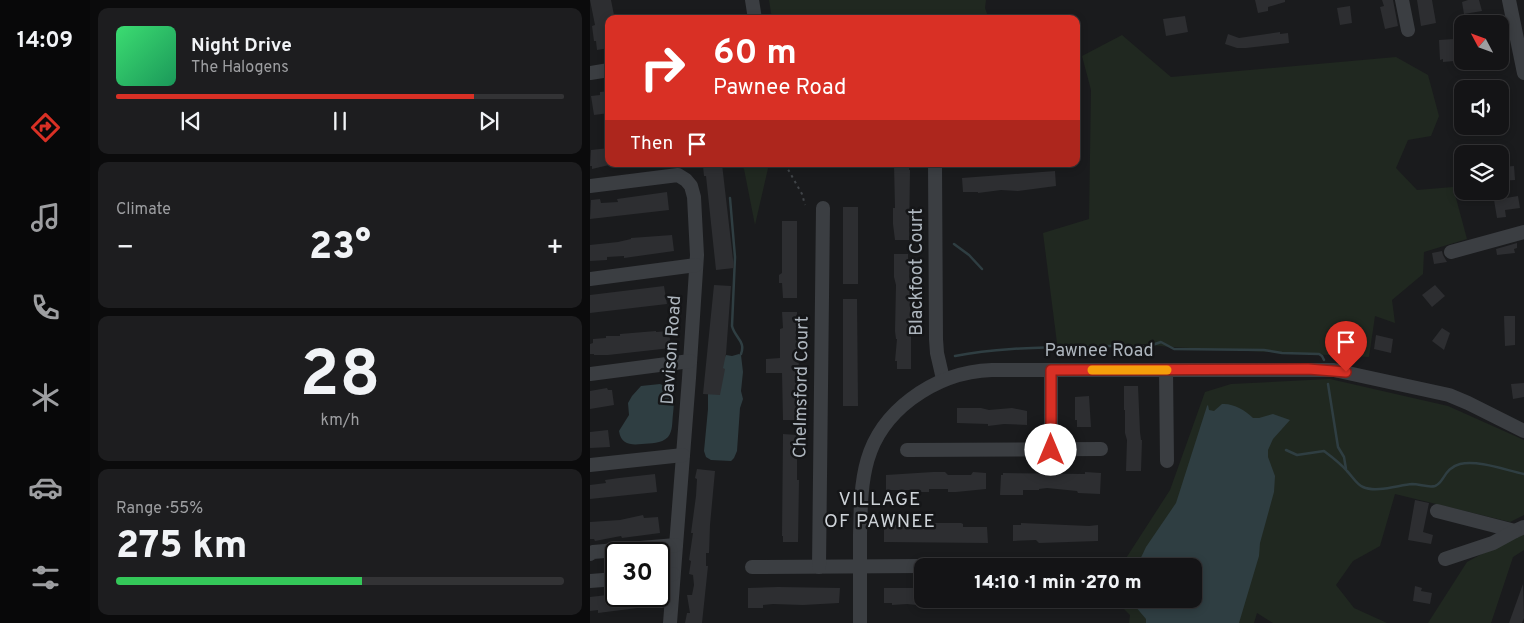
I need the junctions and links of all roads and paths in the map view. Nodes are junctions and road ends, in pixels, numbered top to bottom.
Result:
1 (752, 0) edge
2 (1402, 0) edge
3 (1509, 0) edge
4 (754, 15) edge
5 (1408, 30) dead end
6 (1522, 54) edge
7 (605, 71) edge
8 (590, 73) edge
9 (1524, 73) edge
10 (787, 167) edge
11 (935, 167) edge
12 (590, 186) edge
13 (805, 205) dead end
14 (823, 208) dead end
15 (1524, 232) edge
16 (1451, 252) dead end
17 (696, 265) junction
18 (590, 279) edge
19 (690, 361) junction
20 (1051, 370) junction
21 (1166, 370) junction
22 (590, 374) edge
23 (943, 379) junction
24 (1524, 431) edge
25 (1101, 449) dead end
26 (907, 450) dead end
27 (1051, 450) junction
28 (682, 455) junction
29 (1166, 461) dead end
30 (590, 465) edge
31 (1437, 511) dead end
32 (1520, 529) edge
33 (676, 545) junction
34 (590, 554) edge
35 (1445, 559) dead end
36 (914, 566) edge
37 (752, 567) dead end
38 (819, 567) junction
39 (860, 567) junction
40 (670, 574) edge
41 (673, 574) junction
42 (605, 580) edge
43 (590, 581) edge
44 (670, 623) edge
45 (860, 623) edge

1 - 4 street
2 - 5 street
3 - 6 street
6 - 9 street
7 - 8 street
10 - 13 path
11 - 23 street, Blackfoot Court
12 - 17 street, Davison Road
14 - 38 street, Chelmsford Court
15 - 16 street
17 - 18 street
17 - 19 street, Davison Road
19 - 22 street
19 - 28 street, Davison Road
20 - 21 street, Pawnee Road
20 - 23 street, Pawnee Road
20 - 27 street
21 - 24 street, Pawnee Road
21 - 29 street
23 - 39 street, Pawnee Road
25 - 27 street
26 - 27 street
28 - 30 street
28 - 33 street, Davison Road
31 - 32 street
32 - 35 street
33 - 34 street
33 - 41 street, Davison Road
36 - 39 street
37 - 38 street
38 - 39 street
39 - 45 street, Pawnee Road
40 - 41 street
41 - 44 street, Davison Road
42 - 43 street

